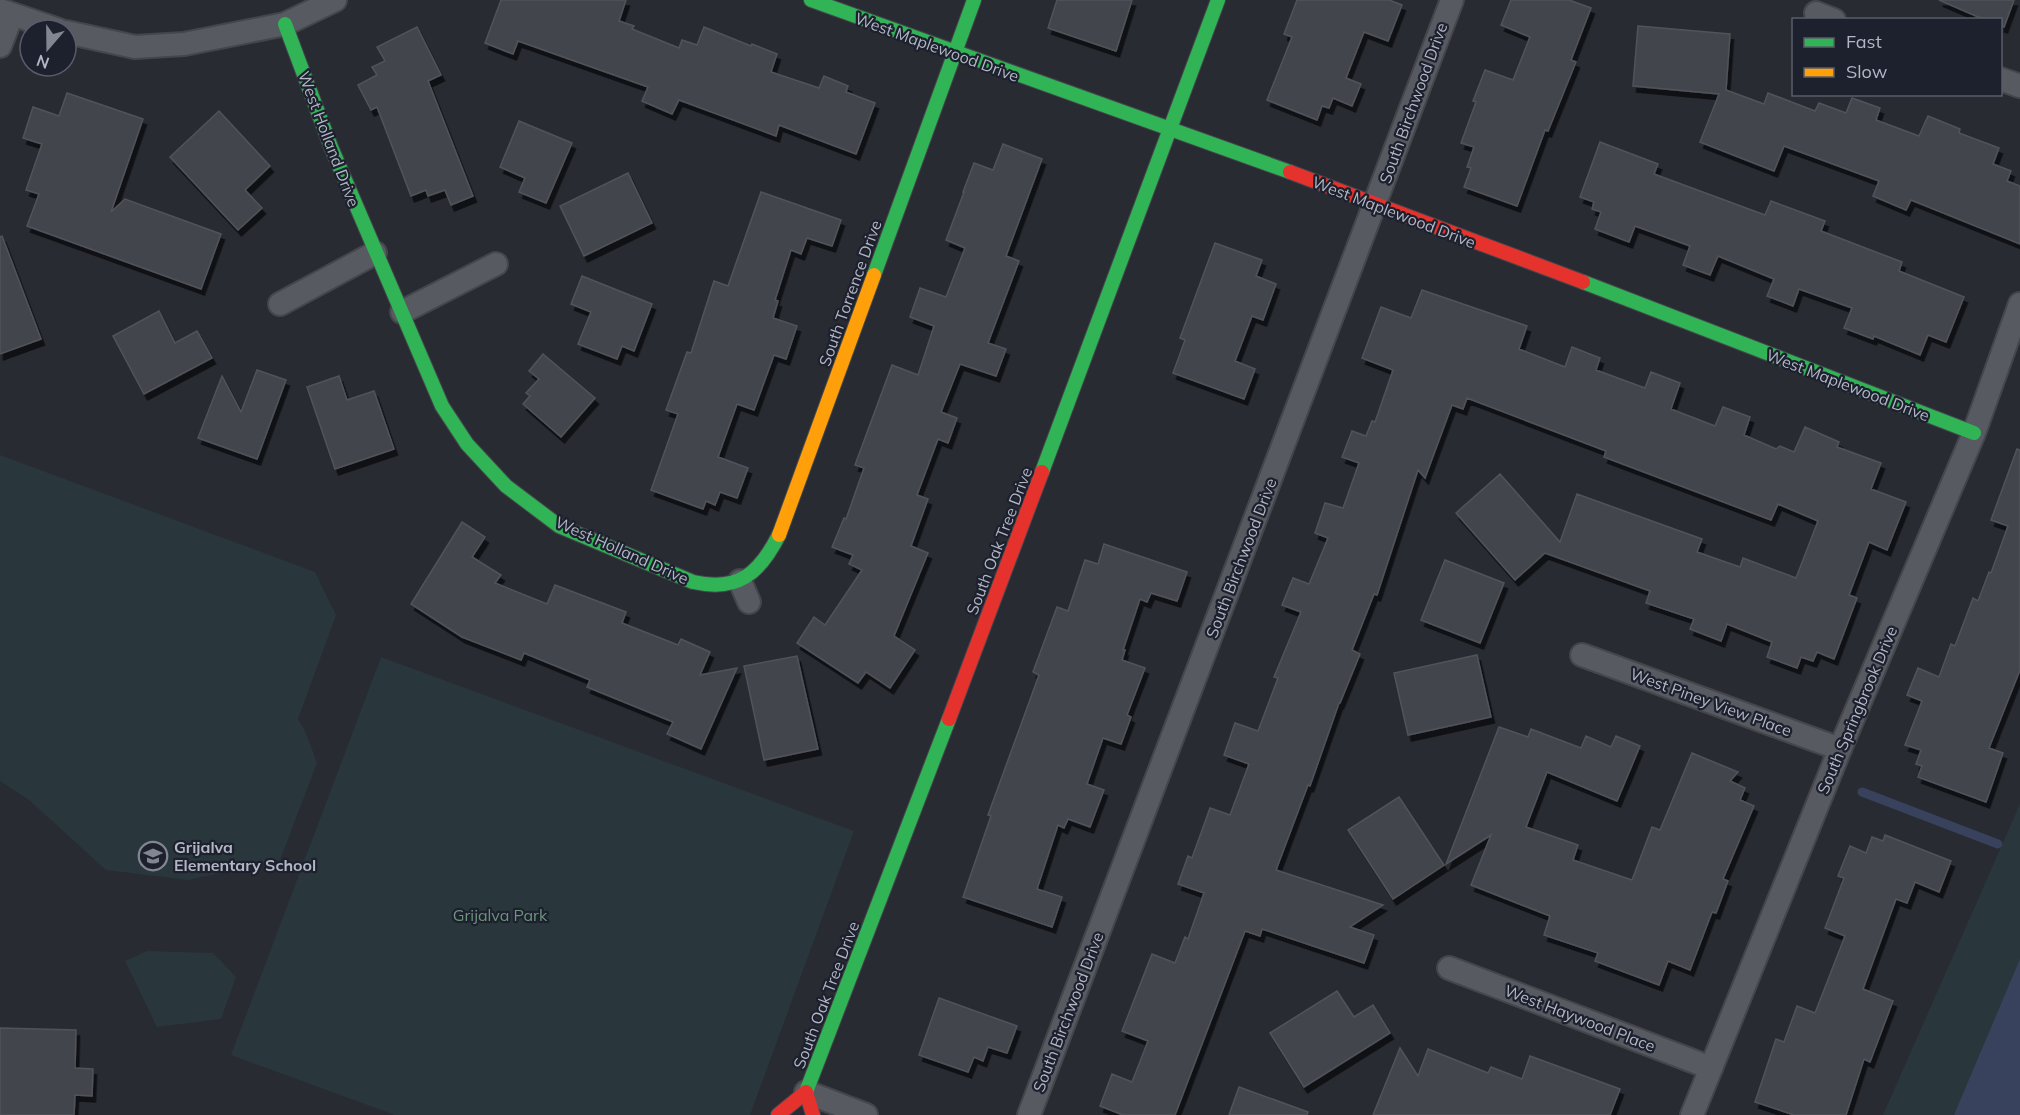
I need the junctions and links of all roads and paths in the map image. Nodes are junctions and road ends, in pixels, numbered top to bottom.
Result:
1 (335, 0) edge
2 (810, 0) edge
3 (974, 0) edge
4 (1218, 0) edge
5 (1452, 0) edge
6 (6, 13) edge
7 (22, 18) edge
8 (285, 24) junction
9 (78, 35) edge
10 (0, 46) edge
11 (953, 55) junction
12 (2002, 79) edge
13 (2020, 86) edge
14 (1170, 129) junction
15 (1376, 204) junction
16 (375, 254) junction
17 (496, 264) dead end
18 (280, 304) dead end
19 (2020, 304) edge
20 (402, 312) junction
21 (1974, 433) junction
22 (738, 582) junction
23 (749, 602) dead end
24 (1582, 655) dead end
25 (1840, 749) junction
26 (1449, 968) dead end
27 (1712, 1068) junction
28 (806, 1092) junction
29 (778, 1115) edge
30 (813, 1115) edge
31 (866, 1115) edge
32 (1029, 1115) edge
33 (1692, 1115) edge

1 - 8 street
2 - 11 street, West Maplewood Drive
3 - 11 street, South Torrence Drive
4 - 14 street, South Oak Tree Drive
5 - 15 street, South Birchwood Drive
6 - 7 street
6 - 10 street
8 - 9 street
8 - 16 street, West Holland Drive
11 - 14 street, West Maplewood Drive
11 - 22 street, South Torrence Drive
12 - 13 street
14 - 15 street, West Maplewood Drive
14 - 28 street, South Oak Tree Drive
15 - 21 street, West Maplewood Drive
15 - 32 street, South Birchwood Drive
16 - 18 street
16 - 20 street, West Holland Drive
17 - 20 street
19 - 21 street, South Springbrook Drive
20 - 22 street, West Holland Drive
21 - 25 street, South Springbrook Drive
22 - 23 street
24 - 25 street, West Piney View Place
25 - 27 street, South Springbrook Drive
26 - 27 street, West Haywood Place
27 - 33 street, South Springbrook Drive
28 - 29 street, South Oak Tree Drive
28 - 30 street, South Oak Tree Drive
28 - 31 street

